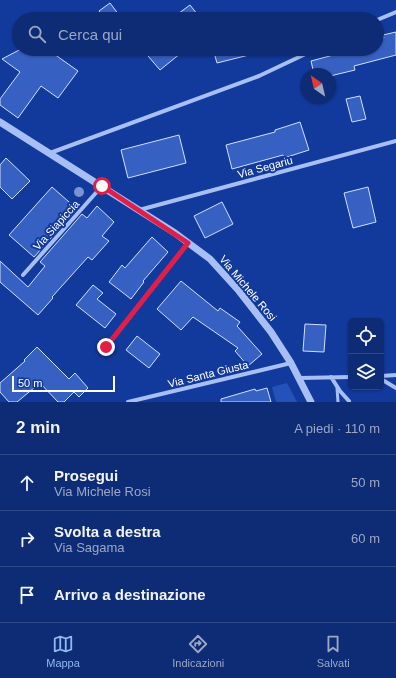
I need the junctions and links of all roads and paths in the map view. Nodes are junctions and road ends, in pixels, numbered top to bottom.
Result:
1 (396, 12) edge
2 (384, 17) edge
3 (301, 56) edge
4 (0, 122) edge
5 (396, 142) edge
6 (50, 153) junction
7 (102, 186) junction
8 (139, 210) junction
9 (188, 243) junction
10 (23, 276) dead end
11 (106, 347) dead end
12 (292, 363) junction
13 (396, 375) edge
14 (384, 376) edge
15 (331, 377) junction
16 (348, 377) edge
17 (300, 378) junction
18 (384, 381) edge
19 (337, 387) junction
20 (396, 388) edge
21 (349, 401) dead end
22 (128, 402) edge
23 (311, 402) edge
24 (338, 402) edge

1 - 2 street
3 - 6 street
4 - 6 street, Via Michele Rosi
5 - 8 street, Via Segariu
6 - 7 street, Via Michele Rosi
7 - 8 street, Via Michele Rosi
7 - 10 street, Via Siapiccia
8 - 9 street, Via Michele Rosi
9 - 11 street
9 - 12 street, Via Michele Rosi
12 - 17 street, Via Michele Rosi
12 - 22 street, Via Santa Giusta
13 - 14 street
15 - 16 street
15 - 17 street
15 - 19 street
17 - 23 street, Via Michele Rosi
18 - 20 street
19 - 21 street
19 - 24 lane

